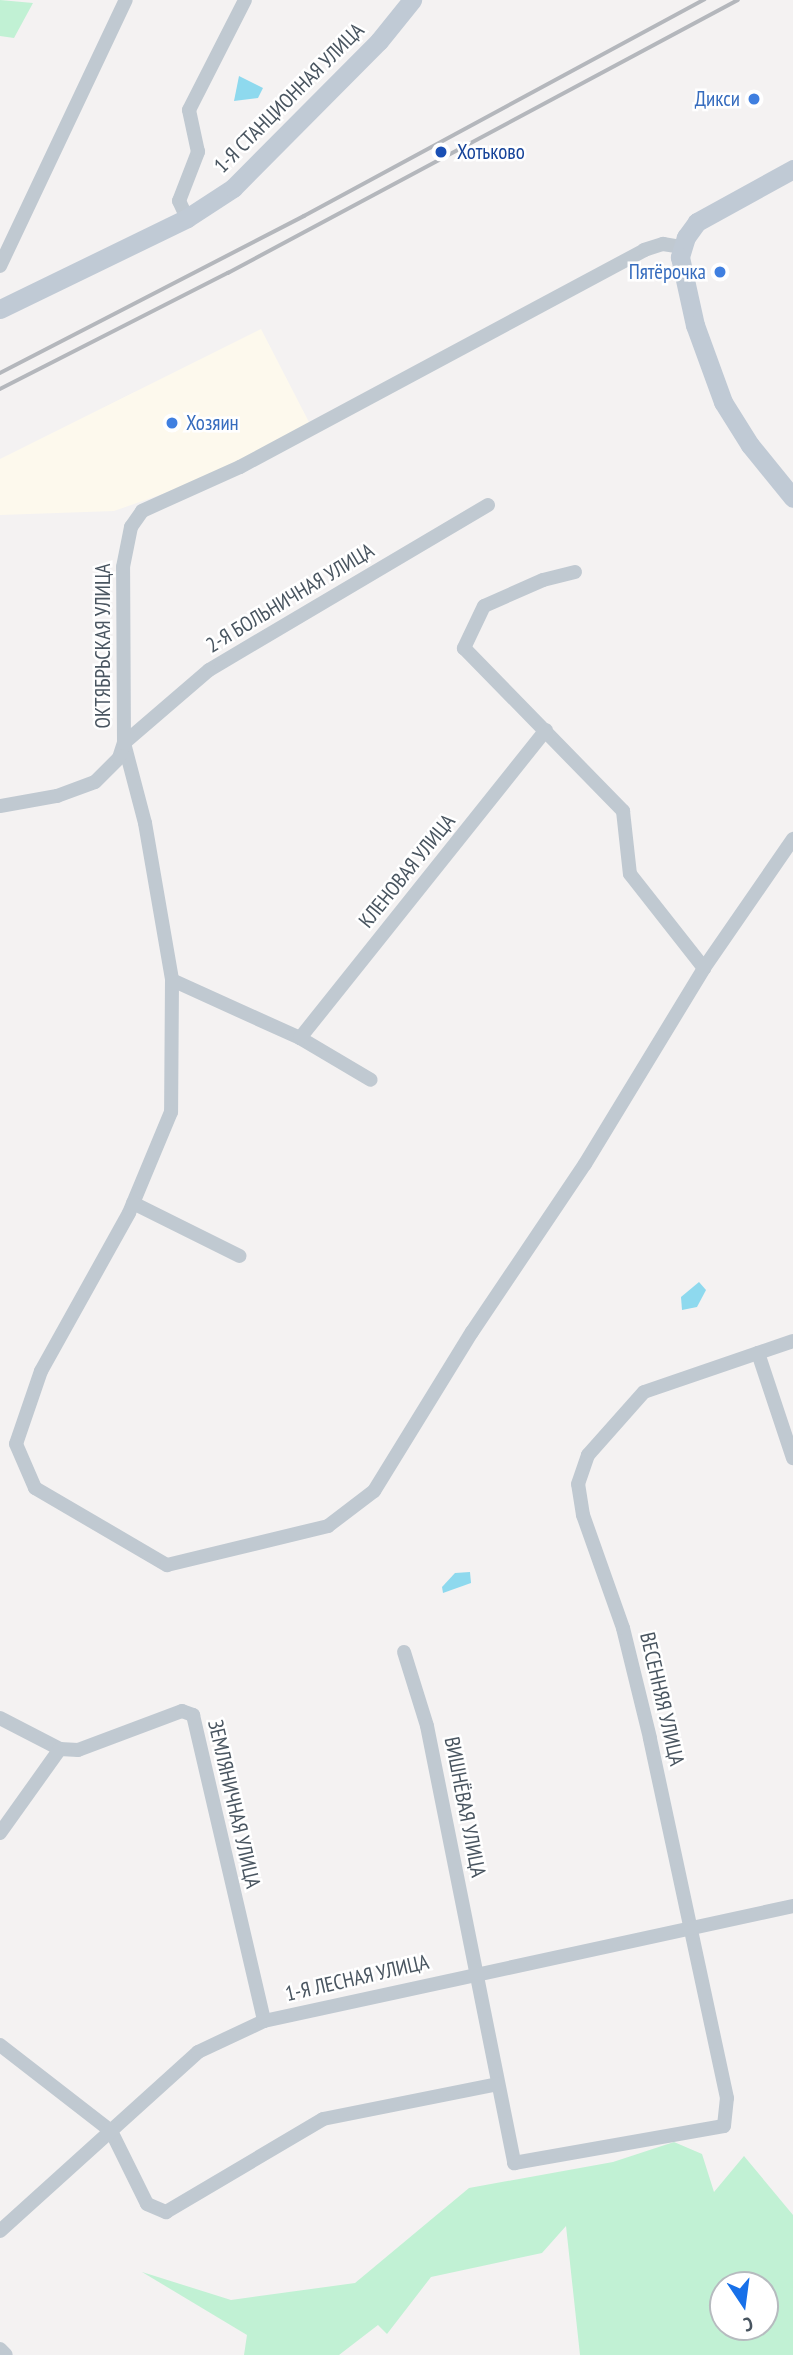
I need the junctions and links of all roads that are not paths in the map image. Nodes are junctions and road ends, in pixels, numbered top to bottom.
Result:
1 (126, 0) edge
2 (245, 0) edge
3 (412, 0) edge
4 (793, 169) edge
5 (187, 218) junction
6 (681, 247) junction
7 (0, 266) edge
8 (0, 309) edge
9 (793, 498) edge
10 (488, 505) dead end
11 (575, 572) dead end
12 (546, 730) junction
13 (124, 743) junction
14 (0, 806) edge
15 (793, 839) edge
16 (704, 968) junction
17 (172, 980) junction
18 (300, 1038) junction
19 (371, 1080) dead end
20 (133, 1203) junction
21 (240, 1256) dead end
22 (793, 1341) edge
23 (758, 1353) junction
24 (793, 1458) edge
25 (404, 1652) dead end
26 (0, 1718) edge
27 (60, 1749) junction
28 (0, 1833) edge
29 (793, 1906) edge
30 (693, 1928) junction
31 (476, 1972) junction
32 (264, 2021) junction
33 (0, 2045) edge
34 (498, 2084) junction
35 (111, 2131) junction
36 (0, 2231) edge
37 (0, 2349) edge
38 (6, 2355) edge

1 - 7 street
2 - 5 street
3 - 5 main road, 1-Я СТАНЦИОННАЯ УЛИЦА
4 - 6 main road
5 - 8 main road, 1-Я СТАНЦИОННАЯ УЛИЦА
6 - 9 main road
6 - 13 street, ОКТЯБРЬСКАЯ УЛИЦА
10 - 13 street, 2-Я БОЛЬНИЧНАЯ УЛИЦА
11 - 12 street
12 - 16 street
12 - 18 street, КЛЕНОВАЯ УЛИЦА
13 - 14 street, ОКТЯБРЬСКАЯ УЛИЦА
13 - 17 street
15 - 16 street
16 - 20 street
17 - 18 street
17 - 20 street
18 - 19 street
20 - 21 street
22 - 23 street
23 - 24 street
23 - 30 street, ВЕСЕННЯЯ УЛИЦА
25 - 31 street, ВИШНЁВАЯ УЛИЦА
26 - 27 street
27 - 28 street
27 - 32 street, ЗЕМЛЯНИЧНАЯ УЛИЦА
29 - 30 street, 1-Я ЛЕСНАЯ УЛИЦА
30 - 31 street, 1-Я ЛЕСНАЯ УЛИЦА
30 - 34 street, ВЕСЕННЯЯ УЛИЦА
31 - 32 street, 1-Я ЛЕСНАЯ УЛИЦА
31 - 34 street, ВИШНЁВАЯ УЛИЦА
32 - 35 street, 1-Я ЛЕСНАЯ УЛИЦА
33 - 35 street
34 - 35 street
35 - 36 street, 1-Я ЛЕСНАЯ УЛИЦА
37 - 38 street

